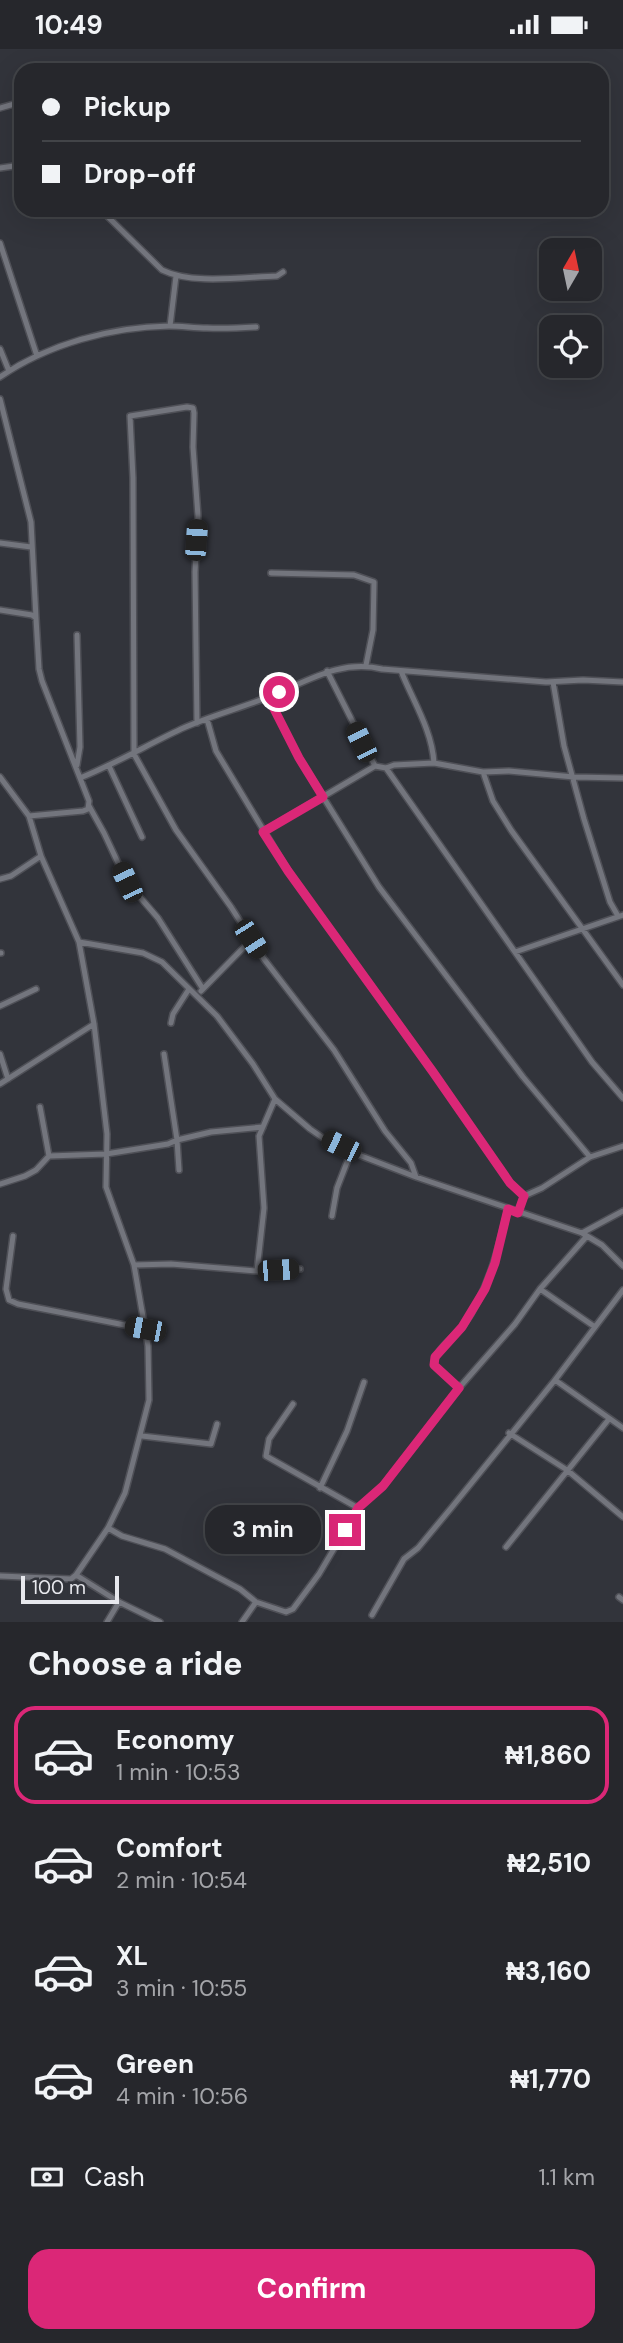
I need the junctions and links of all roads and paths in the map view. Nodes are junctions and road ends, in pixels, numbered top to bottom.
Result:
1 (108, 217) edge
2 (0, 243) edge
3 (283, 272) dead end
4 (176, 276) junction
5 (170, 326) junction
6 (256, 327) dead end
7 (0, 349) edge
8 (37, 356) junction
9 (9, 371) junction
10 (0, 377) edge
11 (0, 399) edge
12 (0, 543) edge
13 (31, 547) junction
14 (271, 573) dead end
15 (0, 610) edge
16 (36, 618) junction
17 (77, 635) dead end
18 (366, 665) junction
19 (327, 671) junction
20 (401, 671) junction
21 (553, 681) junction
22 (623, 683) edge
23 (268, 697) junction
24 (207, 719) junction
25 (197, 723) junction
26 (134, 754) junction
27 (435, 763) junction
28 (109, 766) junction
29 (375, 766) junction
30 (76, 768) junction
31 (386, 768) junction
32 (483, 772) junction
33 (0, 777) edge
34 (574, 777) junction
35 (80, 778) junction
36 (623, 779) edge
37 (323, 797) junction
38 (89, 806) junction
39 (29, 816) junction
40 (263, 832) junction
41 (142, 837) dead end
42 (41, 856) junction
43 (0, 879) edge
44 (620, 915) edge
45 (581, 928) junction
46 (251, 939) junction
47 (79, 942) junction
48 (515, 952) junction
49 (623, 985) edge
50 (36, 989) dead end
51 (189, 989) junction
52 (203, 989) junction
53 (197, 996) junction
54 (0, 1006) edge
55 (171, 1023) dead end
56 (94, 1024) junction
57 (0, 1054) edge
58 (164, 1054) dead end
59 (8, 1079) junction
60 (0, 1084) edge
61 (623, 1098) edge
62 (275, 1099) junction
63 (40, 1107) dead end
64 (263, 1127) junction
65 (177, 1140) junction
66 (623, 1146) edge
67 (351, 1152) junction
68 (106, 1154) junction
69 (49, 1156) junction
70 (590, 1157) junction
71 (179, 1170) dead end
72 (416, 1177) junction
73 (0, 1184) edge
74 (524, 1196) junction
75 (508, 1209) junction
76 (623, 1211) edge
77 (518, 1213) junction
78 (332, 1216) dead end
79 (585, 1235) junction
80 (13, 1236) dead end
81 (134, 1265) junction
82 (623, 1266) edge
83 (300, 1269) dead end
84 (257, 1271) junction
85 (541, 1289) junction
86 (623, 1290) edge
87 (595, 1327) junction
88 (145, 1329) junction
89 (555, 1380) junction
90 (364, 1382) dead end
91 (459, 1388) junction
92 (293, 1404) dead end
93 (609, 1419) junction
94 (217, 1424) dead end
95 (623, 1428) edge
96 (509, 1433) junction
97 (142, 1436) junction
98 (567, 1470) junction
99 (320, 1488) junction
100 (358, 1508) junction
101 (623, 1517) edge
102 (108, 1528) junction
103 (506, 1547) dead end
104 (76, 1575) junction
105 (0, 1576) edge
106 (119, 1602) junction
107 (256, 1602) junction
108 (372, 1615) dead end
109 (107, 1622) edge
110 (160, 1622) edge
111 (242, 1622) edge

1 - 4 street
2 - 8 street
3 - 4 street
4 - 5 street
5 - 6 street
5 - 8 street
7 - 9 street
8 - 9 street
9 - 10 street
11 - 13 street
12 - 13 street
13 - 16 street
14 - 18 street
15 - 16 street
16 - 30 street
17 - 30 street
18 - 19 street
18 - 20 street
19 - 23 street
19 - 29 street
20 - 21 street
20 - 27 street
21 - 22 street
21 - 34 street
23 - 24 street
23 - 37 street
24 - 25 street
24 - 40 street
25 - 26 street
25 - 26 street
26 - 28 street
26 - 46 street
27 - 31 street
27 - 32 street
28 - 35 street
28 - 41 street
29 - 31 street
29 - 37 street
30 - 35 street
31 - 48 street
32 - 34 street
32 - 45 street
33 - 39 street
34 - 36 street
34 - 44 street
35 - 38 street
37 - 40 street
37 - 70 street
38 - 39 street
38 - 52 street
39 - 42 street
40 - 74 street
42 - 43 street
42 - 47 street
44 - 45 street
45 - 48 street
45 - 49 street
46 - 52 street
46 - 72 street
47 - 51 street
47 - 56 street
48 - 61 street
50 - 54 street
51 - 53 street
51 - 55 street
52 - 53 street
53 - 62 street
56 - 59 street
56 - 68 street
57 - 59 street
58 - 65 street
59 - 60 street
62 - 64 street
62 - 67 street
63 - 69 street
64 - 65 street
64 - 84 street
65 - 68 street
65 - 71 street
66 - 70 street
67 - 72 street
67 - 78 street
68 - 69 street
68 - 81 street
69 - 73 street
70 - 74 street
72 - 75 street
74 - 77 street
75 - 77 street
75 - 91 street
76 - 79 street
77 - 79 street
79 - 82 street
79 - 85 street
80 - 88 street
81 - 84 street
81 - 88 street
83 - 84 street
85 - 87 street
85 - 91 street
86 - 87 street
87 - 89 street
88 - 97 street
89 - 93 street
89 - 96 street
90 - 99 street
91 - 100 street
92 - 99 street
93 - 95 street
93 - 98 street
94 - 97 street
96 - 98 street
96 - 108 street
97 - 102 street
98 - 101 street
98 - 103 street
99 - 100 street
100 - 107 street
102 - 104 street
102 - 107 street
104 - 105 street
104 - 106 street
106 - 109 street
106 - 110 street
107 - 111 street

